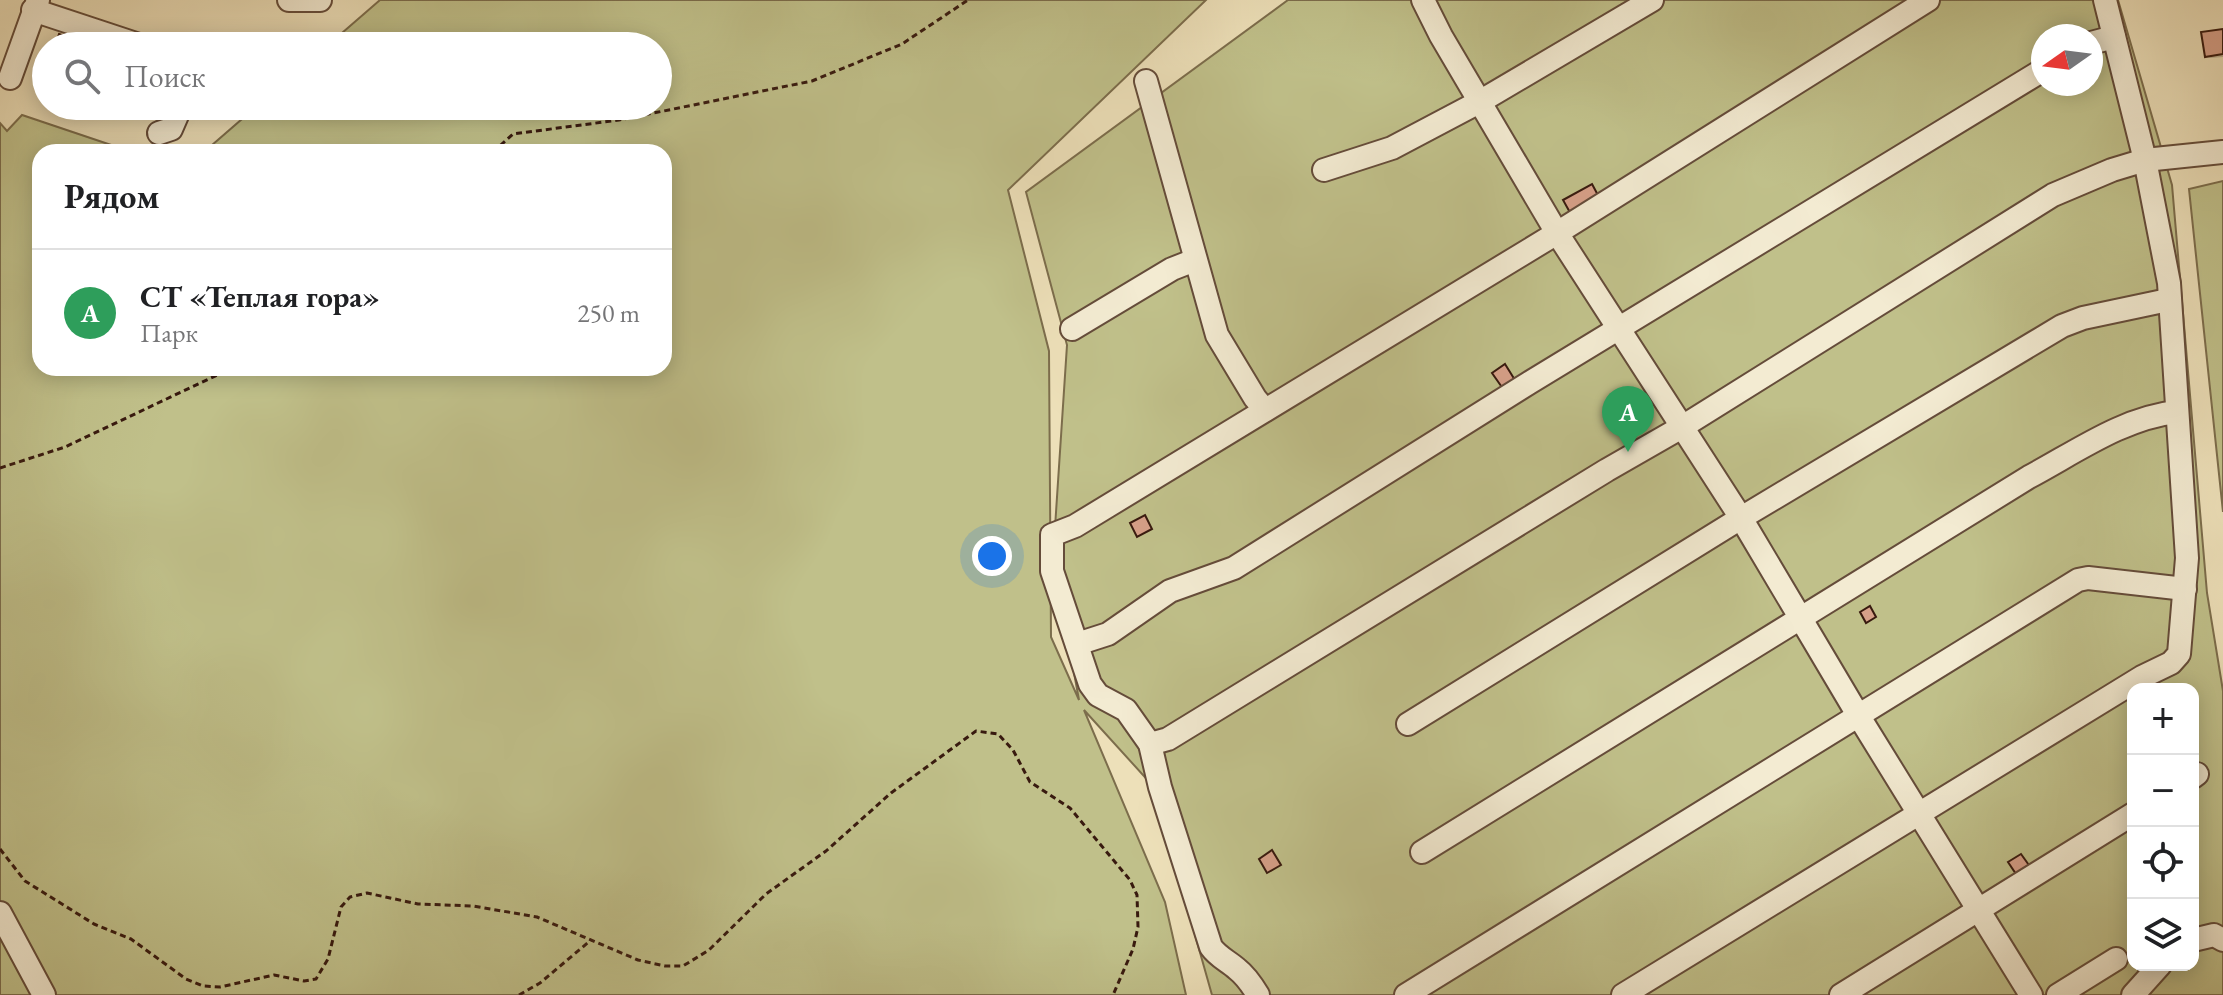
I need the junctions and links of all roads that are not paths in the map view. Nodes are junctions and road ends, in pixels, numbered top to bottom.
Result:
1 (289, 0) edge
2 (320, 0) edge
3 (1423, 0) edge
4 (1652, 0) edge
5 (1928, 0) edge
6 (2105, 0) edge
7 (36, 5) edge
8 (106, 32) edge
9 (2114, 37) junction
10 (2103, 40) edge
11 (2031, 77) edge
12 (10, 78) dead end
13 (1146, 81) dead end
14 (1481, 101) junction
15 (175, 120) edge
16 (159, 133) dead end
17 (2223, 152) edge
18 (2145, 160) junction
19 (1324, 170) dead end
20 (1557, 233) junction
21 (1195, 260) junction
22 (2168, 300) junction
23 (1072, 329) dead end
24 (1619, 330) junction
25 (1265, 410) junction
26 (2176, 412) junction
27 (1682, 427) junction
28 (1741, 518) junction
29 (2185, 589) junction
30 (1800, 618) junction
31 (1077, 644) junction
32 (1858, 715) junction
33 (1408, 724) dead end
34 (1150, 744) junction
35 (1919, 814) junction
36 (2127, 818) edge
37 (1422, 852) dead end
38 (1979, 911) junction
39 (0, 913) edge
40 (2199, 939) edge
41 (2223, 940) edge
42 (2116, 959) dead end
43 (2155, 971) edge
44 (44, 995) edge
45 (1258, 995) edge
46 (1406, 995) edge
47 (1623, 995) edge
48 (1841, 995) edge
49 (2031, 995) edge
50 (2058, 995) edge
51 (2133, 995) edge

1 - 2 street
3 - 14 street
4 - 14 street
5 - 20 street
6 - 9 street
7 - 8 street
7 - 12 street
9 - 10 street
9 - 18 street
11 - 24 street
13 - 21 street
14 - 19 street
14 - 20 street
15 - 16 street
17 - 18 street
18 - 22 street
18 - 27 street
20 - 24 street
20 - 25 street
21 - 23 street
21 - 25 street
22 - 26 street
22 - 28 street
24 - 27 street
24 - 31 street
25 - 31 street
26 - 29 street
26 - 30 street
27 - 28 street
27 - 34 street
28 - 30 street
28 - 33 street
29 - 32 street
29 - 35 street
30 - 32 street
30 - 37 street
31 - 34 street
32 - 35 street
32 - 46 street
34 - 45 street
35 - 38 street
35 - 47 street
36 - 38 street
38 - 48 street
38 - 49 street
39 - 44 street
40 - 41 street
42 - 50 street
43 - 51 street

